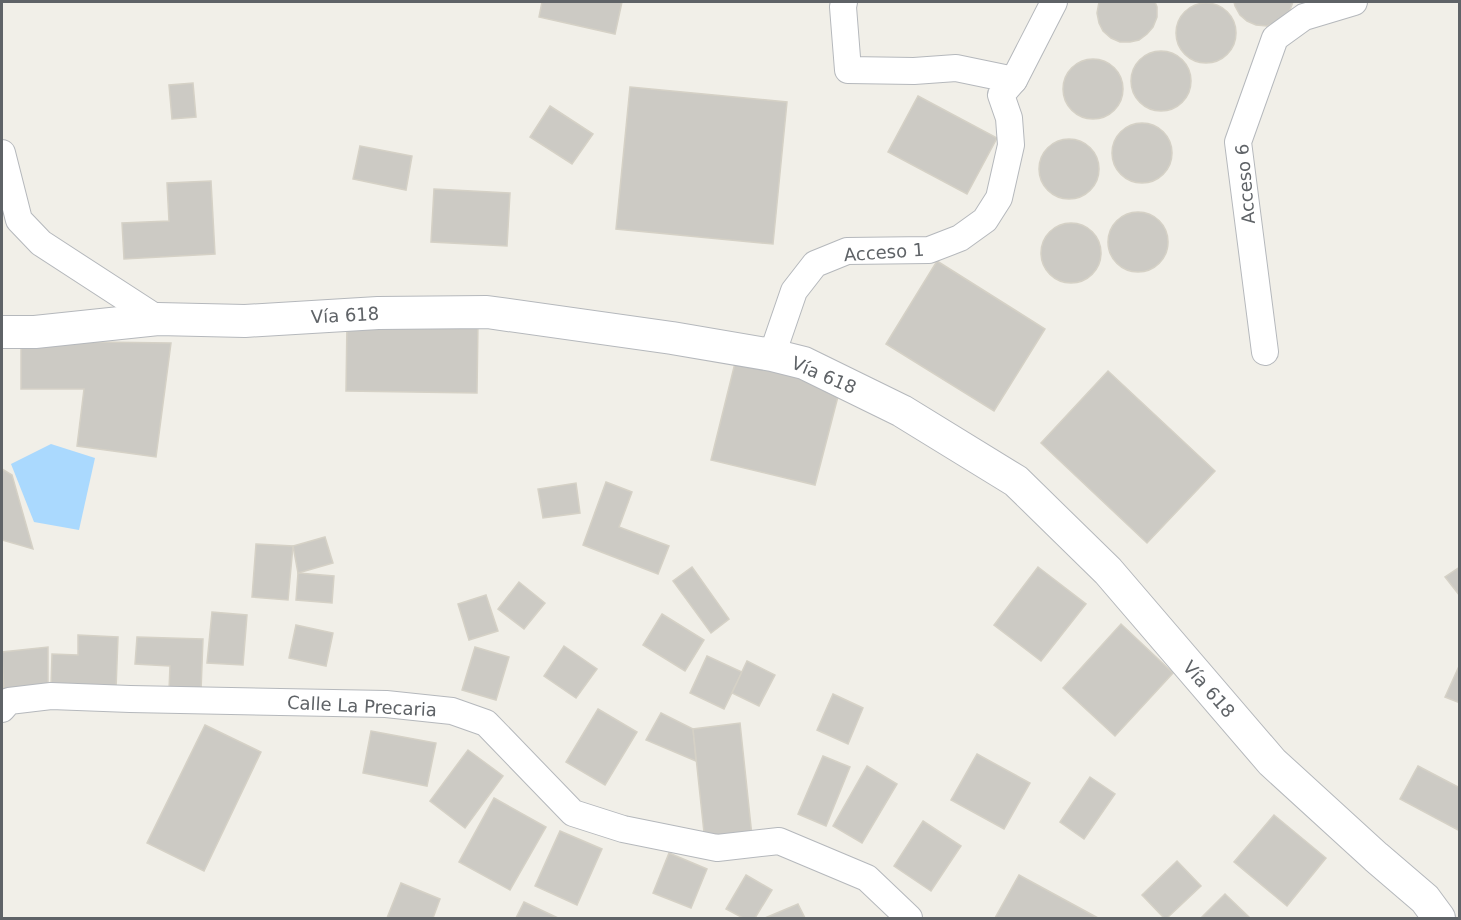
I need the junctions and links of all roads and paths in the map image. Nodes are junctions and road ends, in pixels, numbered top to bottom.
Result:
1 (844, 2) edge
2 (1053, 2) edge
3 (1354, 2) edge
4 (1014, 80) junction
5 (2, 153) edge
6 (158, 319) junction
7 (2, 332) edge
8 (1265, 352) dead end
9 (772, 355) junction
10 (2, 709) edge
11 (909, 918) edge
12 (1439, 918) edge

1 - 4 street
2 - 4 street
3 - 8 street, Acceso 6
4 - 9 street, Acceso 1
5 - 6 street
6 - 7 street, Vía 618
6 - 9 street, Vía 618
9 - 12 street, Vía 618
10 - 11 street, Calle La Precaria

